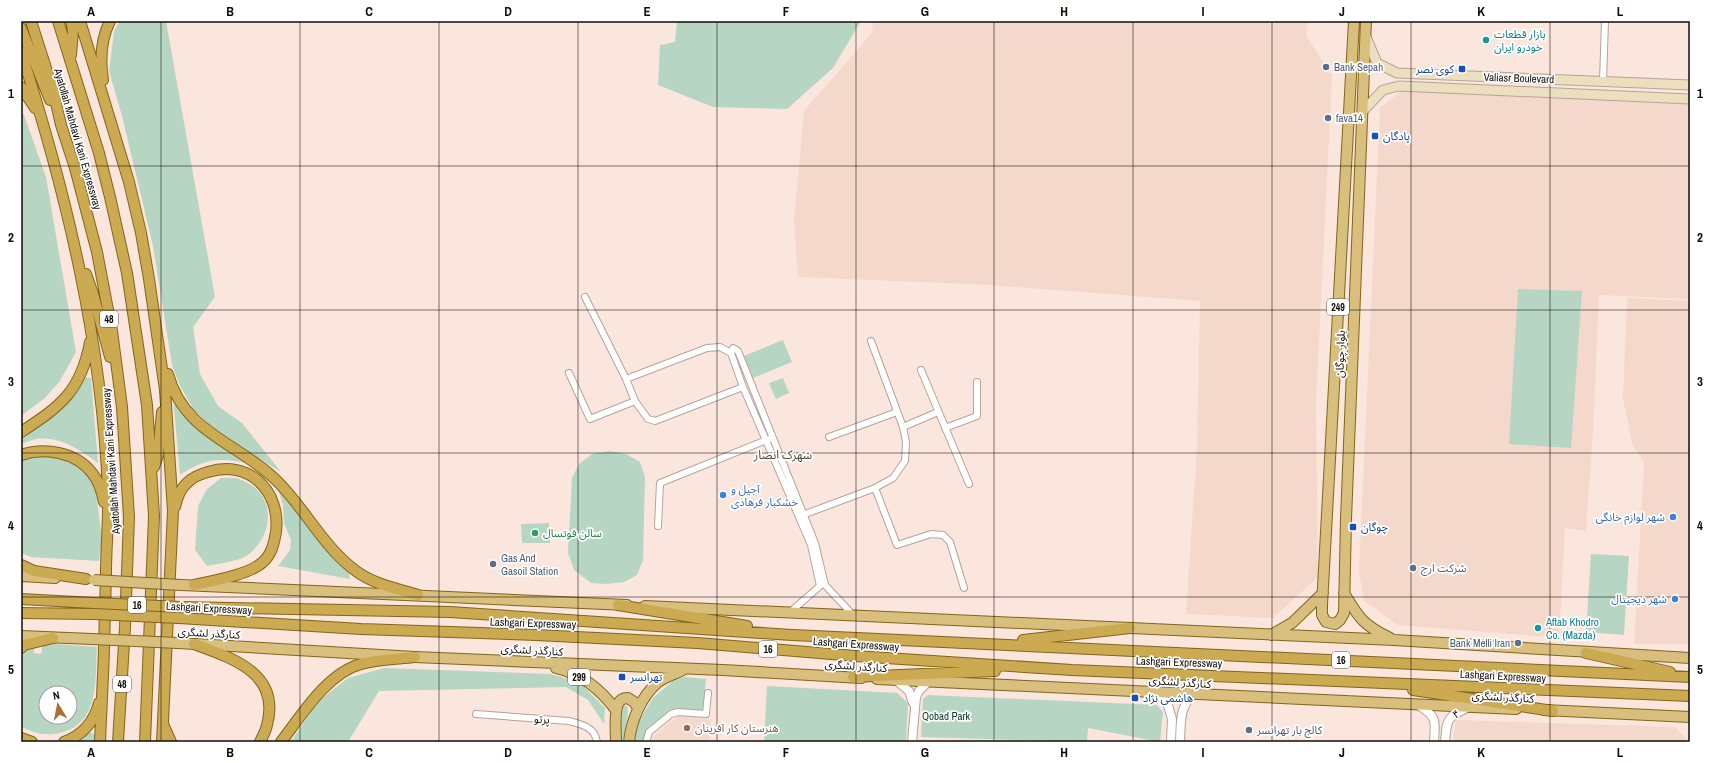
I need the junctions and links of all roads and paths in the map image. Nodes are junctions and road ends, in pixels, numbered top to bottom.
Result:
1 (31, 21) edge
2 (58, 21) edge
3 (71, 21) edge
4 (80, 21) edge
5 (110, 21) edge
6 (1354, 21) edge
7 (1366, 21) edge
8 (1605, 21) edge
9 (21, 28) edge
10 (1366, 37) junction
11 (21, 52) edge
12 (71, 61) junction
13 (1447, 75) junction
14 (1603, 81) junction
15 (1690, 85) edge
16 (21, 86) edge
17 (1449, 88) junction
18 (1690, 99) edge
19 (105, 100) junction
20 (1362, 112) junction
21 (43, 119) junction
22 (61, 125) junction
23 (75, 246) junction
24 (585, 297) dead end
25 (92, 332) junction
26 (871, 341) dead end
27 (159, 342) junction
28 (731, 353) junction
29 (921, 370) dead end
30 (569, 374) dead end
31 (626, 379) junction
32 (977, 382) dead end
33 (743, 387) junction
34 (119, 389) junction
35 (165, 390) junction
36 (635, 401) junction
37 (897, 412) junction
38 (938, 412) junction
39 (903, 427) junction
40 (945, 428) junction
41 (21, 432) edge
42 (829, 437) dead end
43 (770, 439) junction
44 (21, 455) edge
45 (152, 473) junction
46 (969, 484) dead end
47 (875, 488) junction
48 (173, 511) junction
49 (107, 514) junction
50 (801, 515) junction
51 (658, 526) dead end
52 (21, 565) edge
53 (21, 576) edge
54 (90, 580) junction
55 (194, 585) junction
56 (964, 588) dead end
57 (1323, 593) junction
58 (1344, 593) junction
59 (418, 596) junction
60 (21, 599) edge
61 (618, 605) junction
62 (21, 613) edge
63 (789, 613) junction
64 (853, 616) junction
65 (1130, 628) junction
66 (792, 635) junction
67 (1271, 635) junction
68 (21, 636) edge
69 (53, 638) junction
70 (1394, 640) junction
71 (991, 643) junction
72 (194, 644) junction
73 (21, 648) edge
74 (1586, 653) junction
75 (415, 657) junction
76 (1690, 658) edge
77 (530, 662) junction
78 (685, 669) junction
79 (1072, 670) junction
80 (853, 677) junction
81 (1690, 677) edge
82 (896, 681) junction
83 (1356, 682) junction
84 (104, 683) junction
85 (927, 683) junction
86 (1153, 692) junction
87 (708, 693) dead end
88 (1192, 695) junction
89 (1690, 696) edge
90 (1417, 704) junction
91 (1470, 707) junction
92 (638, 708) junction
93 (914, 708) junction
94 (616, 710) junction
95 (1553, 711) junction
96 (476, 714) dead end
97 (1631, 715) junction
98 (1690, 717) edge
99 (1172, 719) junction
100 (1181, 720) junction
101 (296, 722) junction
102 (163, 723) junction
103 (1690, 724) edge
104 (21, 738) edge
105 (32, 742) edge
106 (64, 742) edge
107 (100, 742) edge
108 (118, 742) edge
109 (145, 742) edge
110 (162, 742) edge
111 (172, 742) edge
112 (260, 742) edge
113 (281, 742) edge
114 (285, 742) edge
115 (597, 742) edge
116 (616, 742) edge
117 (629, 742) edge
118 (646, 742) edge
119 (912, 742) edge
120 (1171, 742) edge
121 (1180, 742) edge
122 (1434, 742) edge
123 (1445, 742) edge

1 - 22 highway, Ayatollah Mahdavi Kani Expressway / 48
2 - 12 highway, Ayatollah Mahdavi Kani Expressway / 48
3 - 12 highway
4 - 19 highway
5 - 19 highway
6 - 57 main road, بلوار چوگان / 249
7 - 10 main road, بلوار چوگان / 249
8 - 14 street
9 - 22 highway
10 - 13 main road, Valiasr Boulevard
10 - 20 main road, بلوار چوگان / 249
11 - 21 highway, Ayatollah Mahdavi Kani Expressway
12 - 45 highway, Ayatollah Mahdavi Kani Expressway / 48
13 - 14 main road, Valiasr Boulevard
13 - 17 main road
14 - 15 main road, Valiasr Boulevard
16 - 21 highway
17 - 18 main road, Valiasr Boulevard
17 - 20 main road, Valiasr Boulevard
19 - 27 highway
20 - 58 main road, بلوار چوگان / 249
21 - 23 highway, Ayatollah Mahdavi Kani Expressway
22 - 34 highway, Ayatollah Mahdavi Kani Expressway / 48
23 - 25 highway, Ayatollah Mahdavi Kani Expressway
23 - 34 highway
24 - 31 street
25 - 41 highway
25 - 49 highway, Ayatollah Mahdavi Kani Expressway
26 - 37 street
27 - 35 highway
27 - 59 highway
28 - 31 street
28 - 33 street
28 - 43 street
29 - 38 street
30 - 36 street
31 - 36 street
32 - 40 street
33 - 36 street
33 - 43 street
34 - 108 highway, Ayatollah Mahdavi Kani Expressway / 48
35 - 45 highway
35 - 48 highway
37 - 39 street
37 - 42 street
38 - 39 street
38 - 40 street
39 - 47 street
40 - 46 street
43 - 50 street
43 - 51 street
44 - 49 highway
45 - 109 highway, Ayatollah Mahdavi Kani Expressway / 48
47 - 50 street
47 - 56 street
48 - 55 highway
48 - 102 highway
49 - 84 highway, Ayatollah Mahdavi Kani Expressway
50 - 63 street
50 - 64 street
52 - 54 highway
53 - 54 main road
54 - 55 main road, bridge
55 - 59 main road
57 - 58 main road, بلوار چوگان
57 - 67 main road
58 - 70 main road
59 - 61 main road
60 - 66 highway, Lashgari Expressway / 16, bridge
61 - 63 main road
61 - 66 highway
62 - 79 highway, Lashgari Expressway / 16, bridge
63 - 64 main road
64 - 65 main road
65 - 67 main road
65 - 71 highway
66 - 71 highway, Lashgari Expressway / 16
67 - 70 main road
68 - 69 main road, کنارگذر لشگری
69 - 72 main road, کنارگذر لشگری, bridge
69 - 73 highway
70 - 74 main road
71 - 81 highway, Lashgari Expressway / 16
72 - 75 main road, کنارگذر لشگری
72 - 112 highway
74 - 76 main road
74 - 81 highway
75 - 77 main road, کنارگذر لشگری
75 - 101 highway
77 - 78 main road, کنارگذر لشگری
77 - 94 main road, 299
78 - 80 main road, کنارگذر لشگری
78 - 92 main road
79 - 80 highway
79 - 83 highway, Lashgari Expressway / 16
80 - 82 main road, کنارگذر لشگری
82 - 85 main road, کنارگذر لشگری
82 - 93 street
83 - 89 highway, Lashgari Expressway / 16
83 - 95 highway
84 - 106 highway
84 - 107 highway, Ayatollah Mahdavi Kani Expressway
85 - 86 main road, کنارگذر لشگری
85 - 93 street
86 - 88 main road, کنارگذر لشگری
86 - 99 street
87 - 118 street
88 - 90 main road, کنارگذر لشگری
88 - 100 street
90 - 91 main road, کنارگذر لشگری
90 - 122 street
91 - 95 main road, کنارگذر لشگری
91 - 123 street, ۴
92 - 94 main road
92 - 117 main road
93 - 119 street
94 - 116 main road
95 - 97 main road, کنارگذر لشگری
96 - 115 street, پرتو
97 - 98 main road, کنارگذر لشگری
97 - 103 main road
99 - 100 street
99 - 120 street
100 - 121 street
101 - 113 highway
101 - 114 main road
102 - 110 highway
102 - 111 highway
104 - 105 highway

